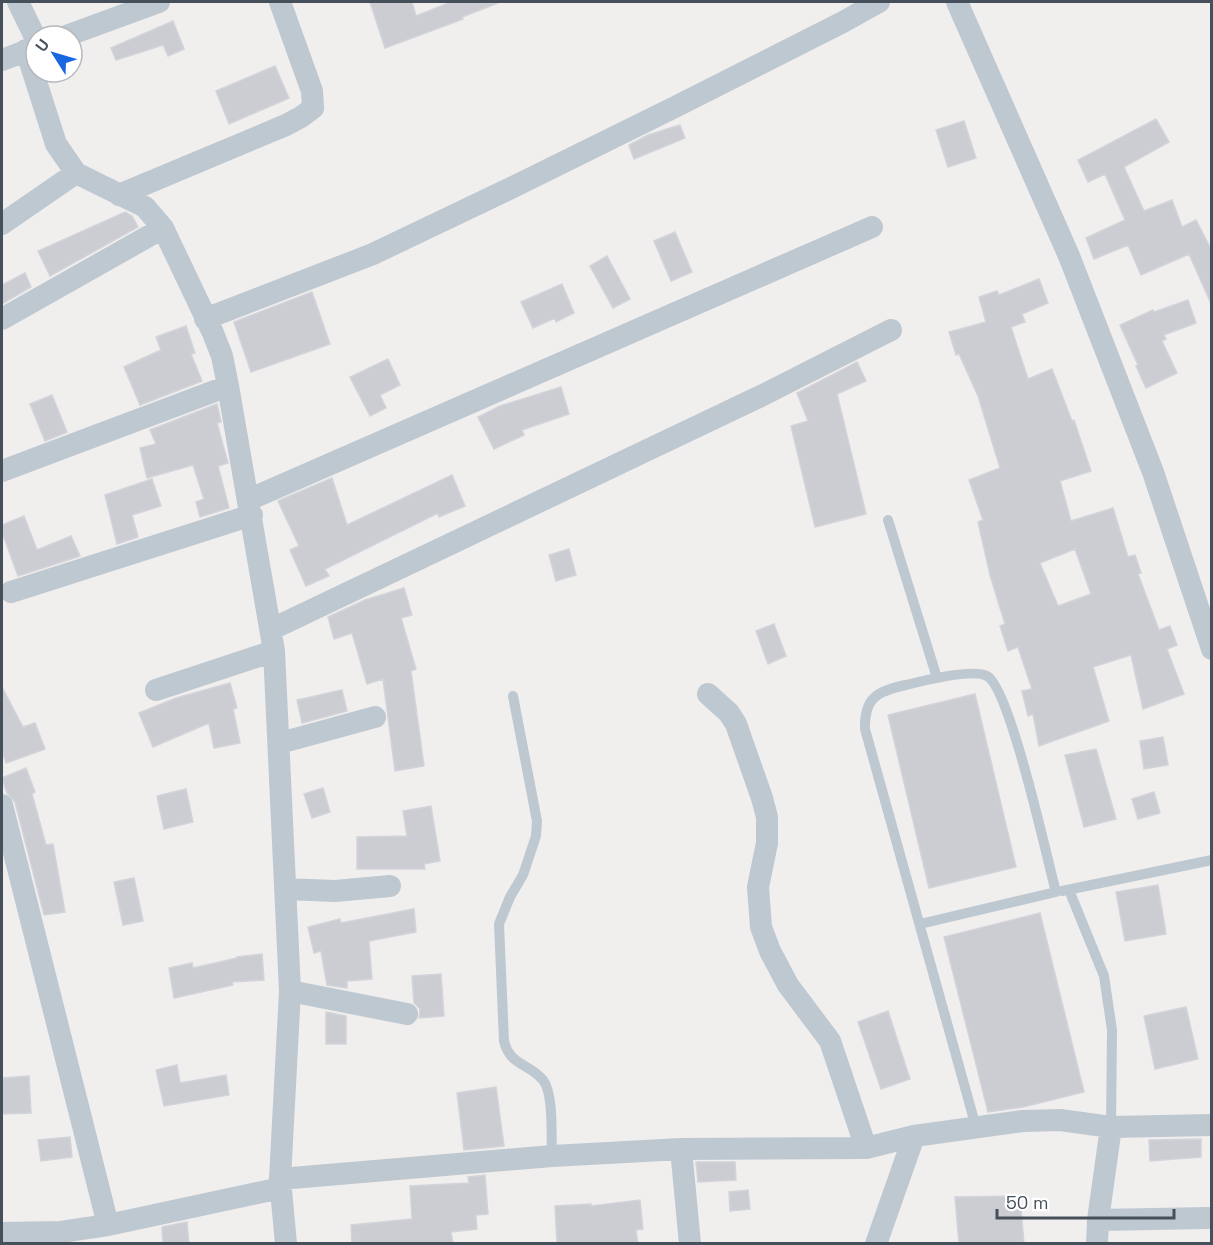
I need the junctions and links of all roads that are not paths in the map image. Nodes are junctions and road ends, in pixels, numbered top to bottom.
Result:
1 (18, 2) edge
2 (159, 2) edge
3 (280, 2) edge
4 (879, 2) edge
5 (957, 2) edge
6 (26, 24) edge
7 (84, 29) edge
8 (24, 49) edge
9 (2, 60) edge
10 (42, 84) edge
11 (76, 173) junction
12 (119, 195) junction
13 (2, 224) edge
14 (872, 227) dead end
15 (163, 228) junction
16 (2, 319) edge
17 (205, 319) junction
18 (891, 330) dead end
19 (228, 386) junction
20 (2, 471) edge
21 (250, 507) junction
22 (888, 520) dead end
23 (11, 592) dead end
24 (272, 628) junction
25 (1212, 649) edge
26 (274, 651) junction
27 (937, 678) junction
28 (156, 690) dead end
29 (708, 694) dead end
30 (513, 696) dead end
31 (375, 717) dead end
32 (280, 743) junction
33 (2, 805) edge
34 (1212, 860) edge
35 (390, 886) dead end
36 (285, 889) junction
37 (1069, 890) junction
38 (1056, 892) junction
39 (920, 924) junction
40 (290, 991) junction
41 (407, 1014) dead end
42 (1212, 1125) edge
43 (976, 1127) junction
44 (1111, 1127) junction
45 (914, 1136) junction
46 (866, 1148) junction
47 (681, 1149) junction
48 (552, 1156) junction
49 (280, 1184) junction
50 (1208, 1218) dead end
51 (1098, 1220) junction
52 (108, 1225) junction
53 (2, 1233) edge
54 (286, 1244) edge
55 (690, 1244) edge
56 (876, 1244) edge
57 (1097, 1244) edge

1 - 6 street
2 - 7 street
3 - 12 street
4 - 17 street
5 - 25 street
8 - 9 street
10 - 11 street
11 - 12 street
11 - 13 street
12 - 15 street
14 - 21 street
15 - 16 street
15 - 17 street
17 - 19 street
18 - 24 street
19 - 20 street
19 - 21 street
21 - 23 street
21 - 24 street
22 - 27 lane
24 - 26 street
26 - 28 street
26 - 32 street
27 - 38 lane
27 - 39 lane
29 - 46 street
30 - 48 lane
31 - 32 street
32 - 36 street
33 - 52 street
34 - 37 lane
35 - 36 street
36 - 40 street
37 - 38 lane
37 - 44 lane
38 - 39 lane
39 - 43 lane
40 - 41 street
40 - 49 street
42 - 44 street
43 - 44 street
43 - 45 street
44 - 51 street
45 - 46 street
45 - 56 street
46 - 47 street
47 - 48 street
47 - 55 street
48 - 49 street
49 - 52 street
49 - 54 street
50 - 51 street
51 - 57 street
52 - 53 street

